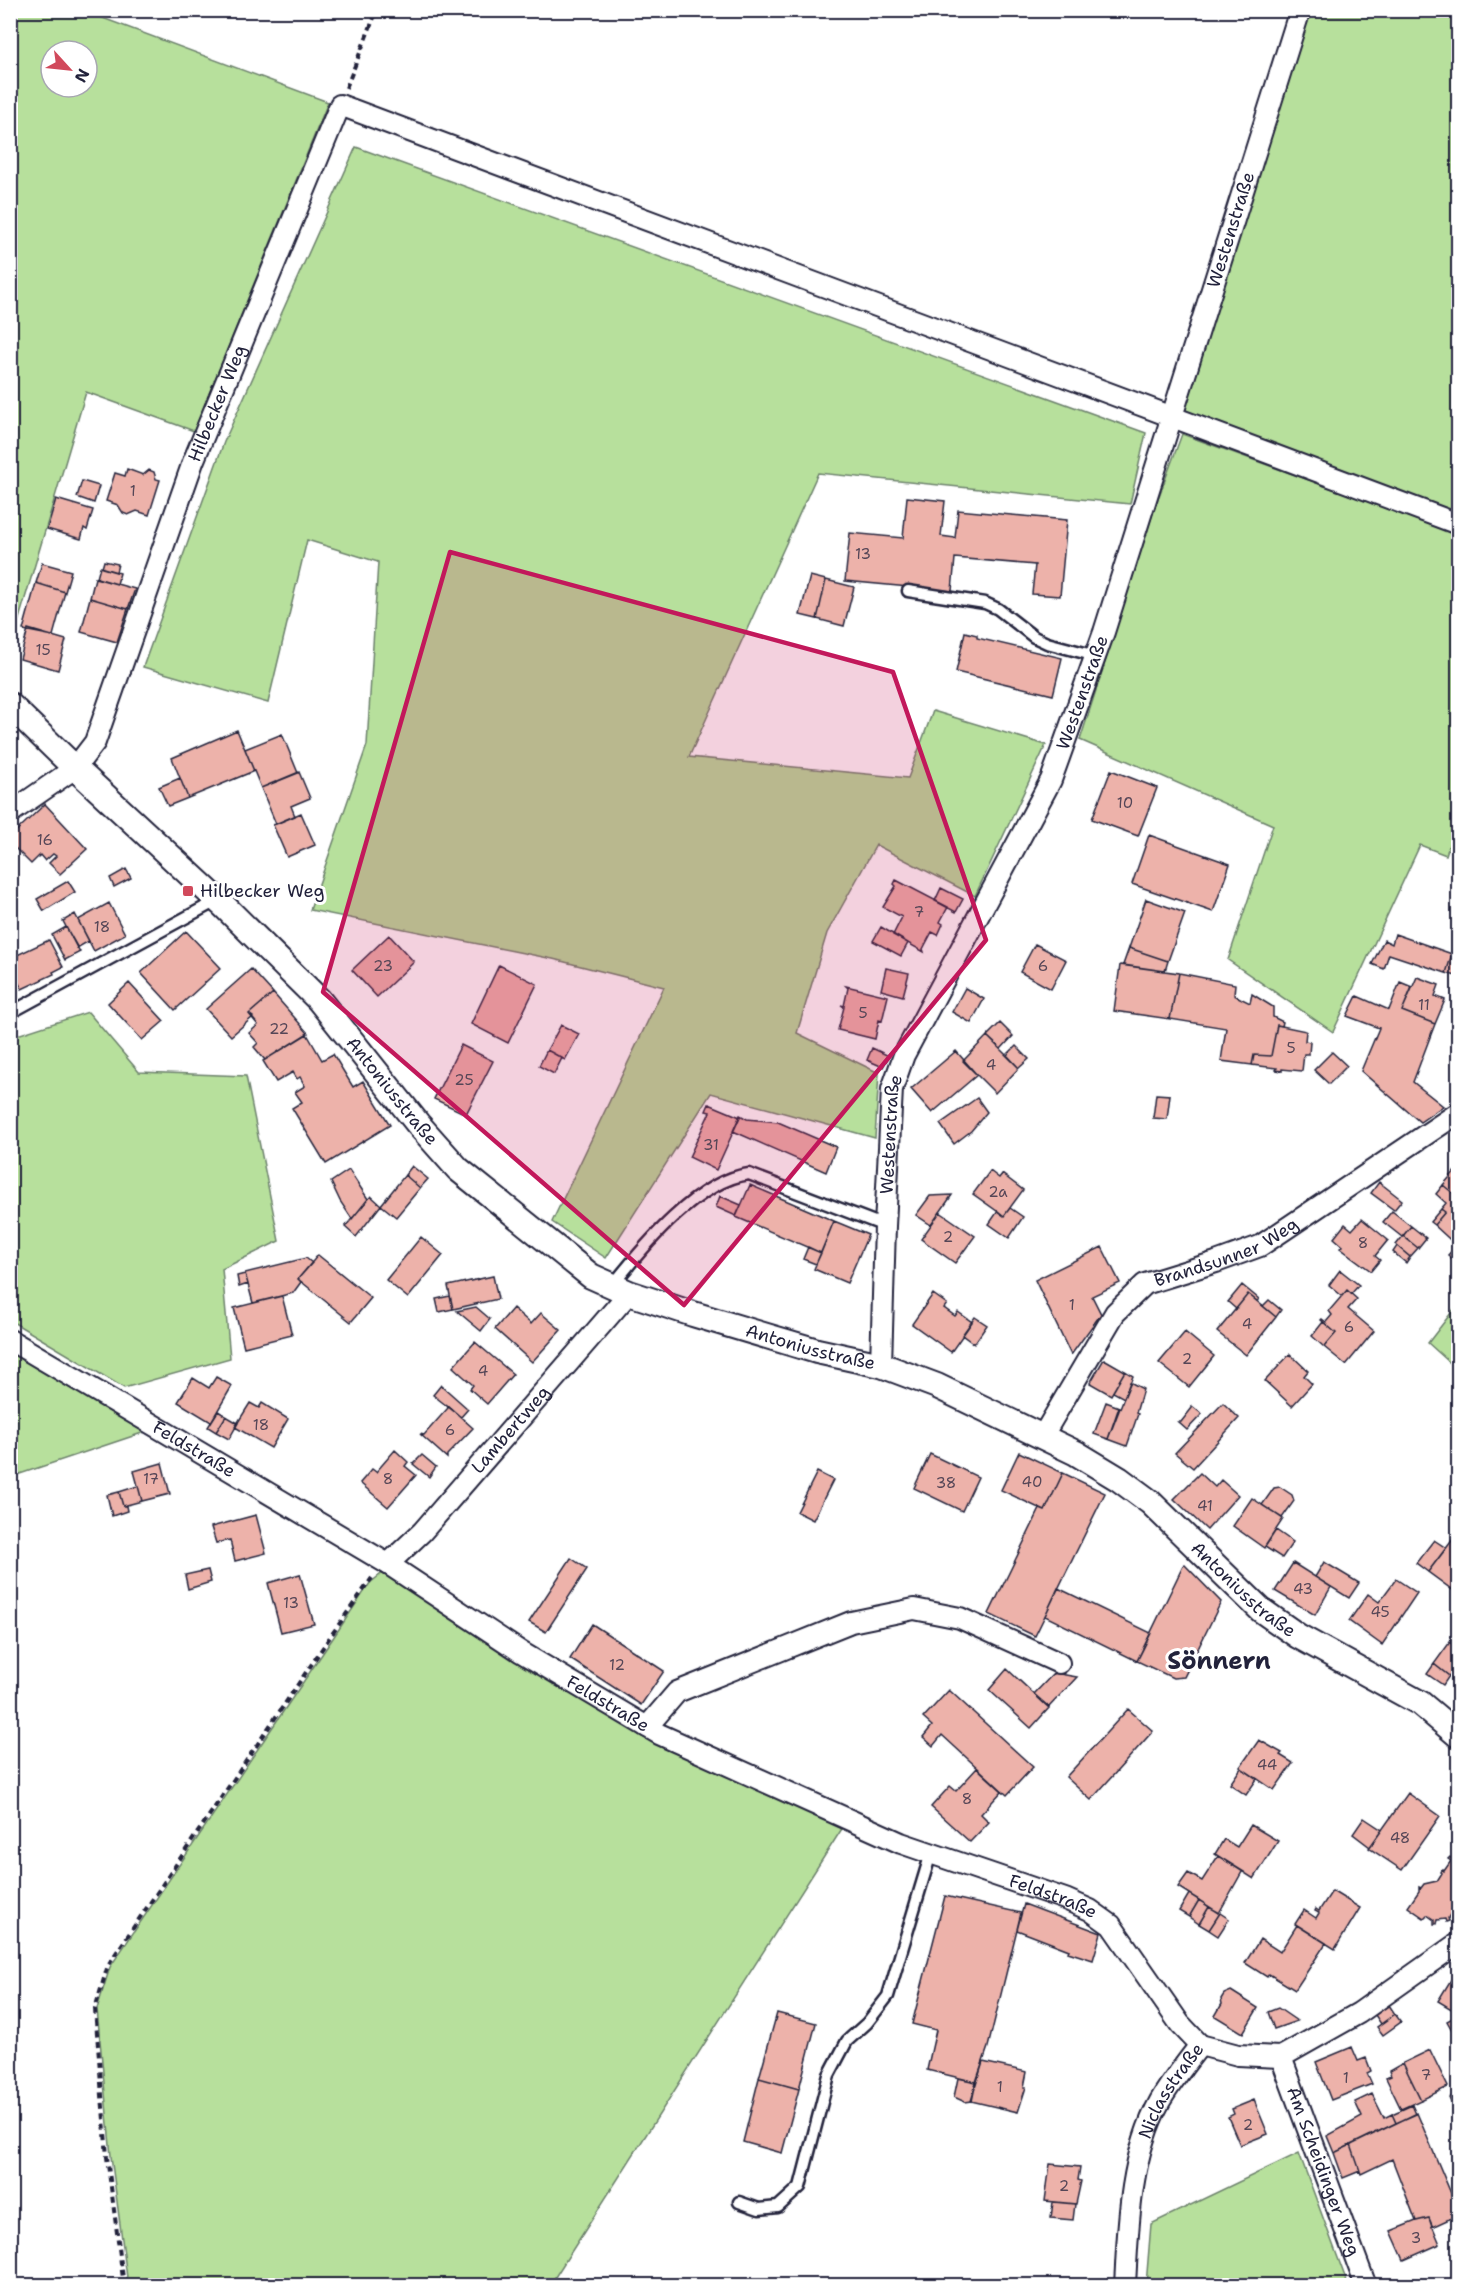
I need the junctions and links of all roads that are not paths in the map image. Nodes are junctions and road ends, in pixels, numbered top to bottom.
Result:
1 (1300, 10) edge
2 (1173, 416) junction
3 (1458, 524) edge
4 (908, 591) dead end
5 (1096, 656) junction
6 (10, 705) edge
7 (75, 768) junction
8 (10, 813) edge
9 (218, 900) junction
10 (10, 1013) edge
11 (1458, 1113) edge
12 (885, 1227) junction
13 (620, 1290) junction
14 (10, 1340) edge
15 (881, 1365) junction
16 (1042, 1437) junction
17 (388, 1564) junction
18 (1059, 1663) dead end
19 (647, 1727) junction
20 (1458, 1735) edge
21 (931, 1853) junction
22 (1458, 1943) edge
23 (1200, 2045) junction
24 (1281, 2056) junction
25 (739, 2202) dead end
26 (1125, 2286) edge
27 (1366, 2286) edge

1 - 2 street, Westenstraße
2 - 3 street
2 - 5 street, Westenstraße
2 - 7 street, Hilbecker Weg
4 - 5 lane
5 - 12 street, Westenstraße
6 - 7 street, Antoniusstraße
7 - 8 street
7 - 9 street, Antoniusstraße
9 - 10 lane
9 - 13 street, Antoniusstraße
11 - 16 street, Brandsunner Weg
12 - 13 lane
12 - 15 street, Westenstraße
13 - 15 street, Antoniusstraße
13 - 17 street, Lambertweg
14 - 17 street, Feldstraße
15 - 16 street, Antoniusstraße
16 - 20 street, Antoniusstraße
17 - 19 street, Feldstraße
18 - 19 street
19 - 21 street, Feldstraße
21 - 23 street, Feldstraße
21 - 25 lane
22 - 24 street
23 - 24 street, Niclasstraße
23 - 26 street, Niclasstraße
24 - 27 street, Am Scheidinger Weg

